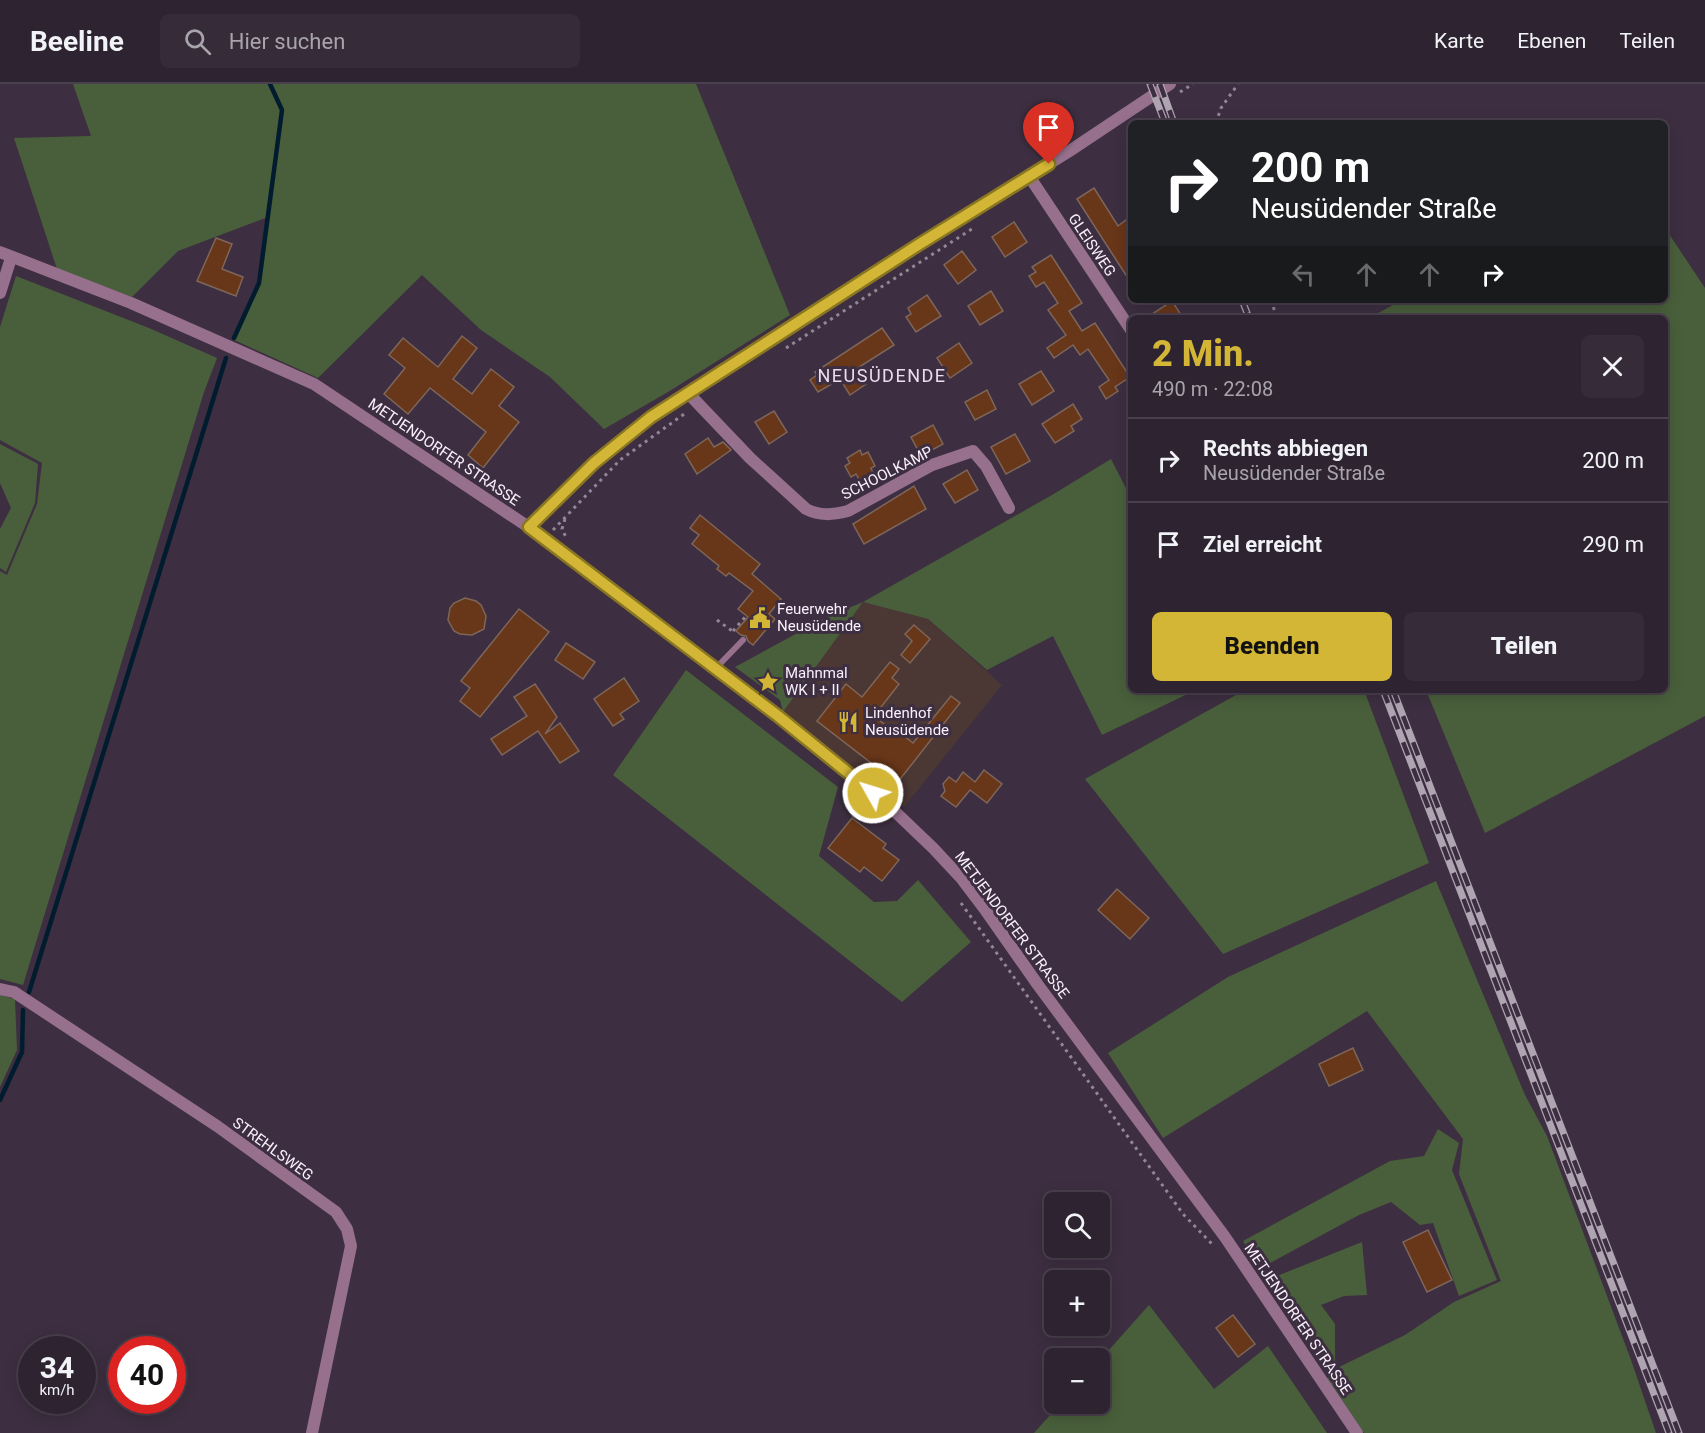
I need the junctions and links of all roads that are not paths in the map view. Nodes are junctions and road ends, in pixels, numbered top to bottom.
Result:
1 (1170, 84) edge
2 (1029, 176) junction
3 (5, 255) edge
4 (0, 293) edge
5 (1128, 325) edge
6 (688, 393) junction
7 (1009, 508) dead end
8 (529, 527) junction
9 (743, 640) road end
10 (716, 668) junction
11 (0, 989) edge
12 (312, 1433) edge
13 (1356, 1433) edge

1 - 2 street
2 - 5 street, GLEISWEG
2 - 6 street
3 - 4 street
3 - 8 street, METJENDORFER STRASSE
6 - 7 street, SCHOOLKAMP
6 - 8 street
8 - 10 street, METJENDORFER STRASSE
9 - 10 lane
10 - 13 street, METJENDORFER STRASSE
11 - 12 street, STREHLSWEG

